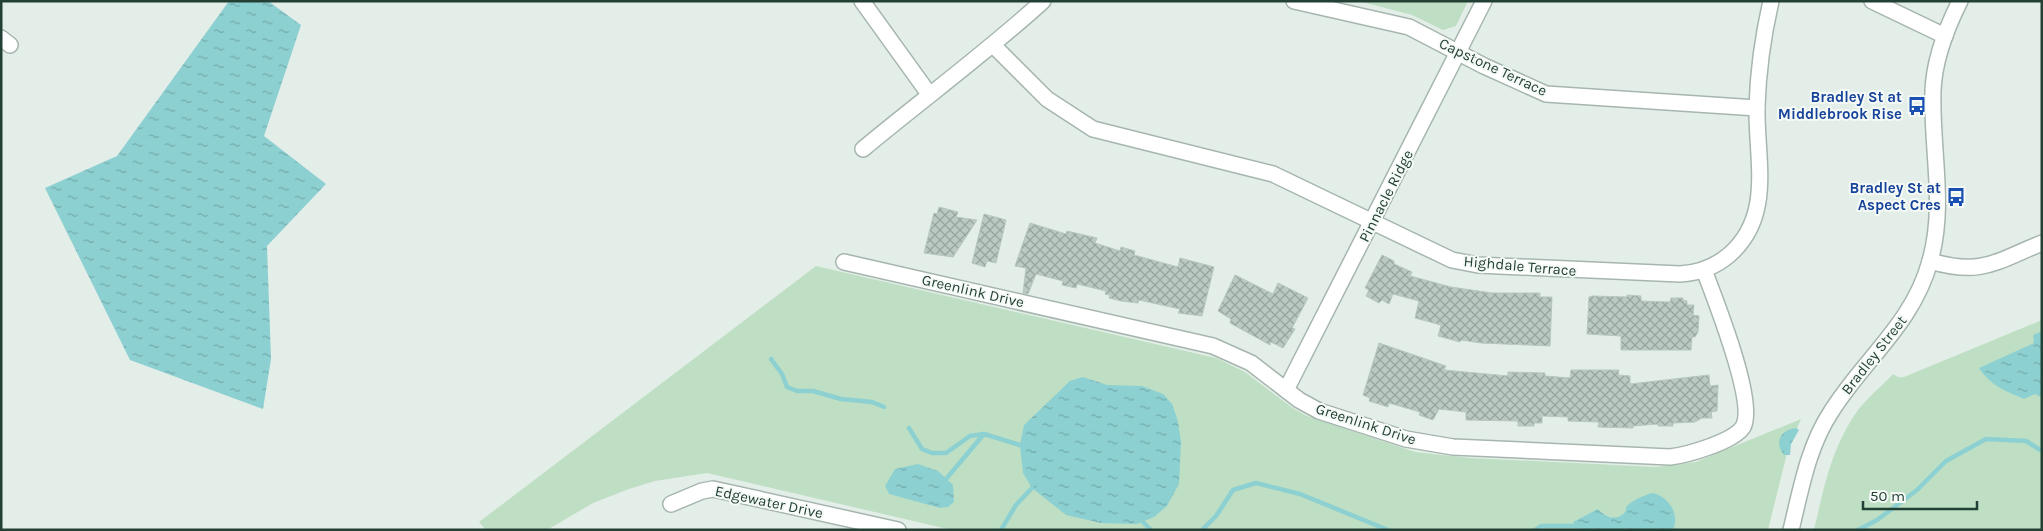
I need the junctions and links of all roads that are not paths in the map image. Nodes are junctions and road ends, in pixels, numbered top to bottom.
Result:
1 (862, 1) edge
2 (1043, 1) edge
3 (1294, 1) edge
4 (1484, 1) edge
5 (1771, 1) edge
6 (1872, 1) edge
7 (1960, 1) edge
8 (1945, 36) junction
9 (994, 46) junction
10 (1459, 52) junction
11 (929, 94) junction
12 (1757, 108) junction
13 (863, 149) dead end
14 (1374, 221) junction
15 (2042, 243) edge
16 (1930, 261) junction
17 (844, 262) dead end
18 (1704, 270) junction
19 (1286, 390) junction
20 (671, 504) dead end
21 (898, 530) edge
22 (1791, 530) edge

1 - 11 street
2 - 9 street
3 - 10 street, Capstone Terrace
4 - 10 street, Pinnacle Ridge
5 - 12 street, Highdale Terrace
6 - 8 street
7 - 8 street, Bradley Street
8 - 16 street, Bradley Street
9 - 11 street
9 - 14 street, Highdale Terrace
10 - 12 street, Capstone Terrace
10 - 14 street, Pinnacle Ridge
11 - 13 street
12 - 18 street, Highdale Terrace
14 - 18 street, Highdale Terrace
14 - 19 street, Pinnacle Ridge
15 - 16 street
16 - 22 street, Bradley Street
17 - 19 street, Greenlink Drive
18 - 19 street, Greenlink Drive
20 - 21 street, Edgewater Drive

